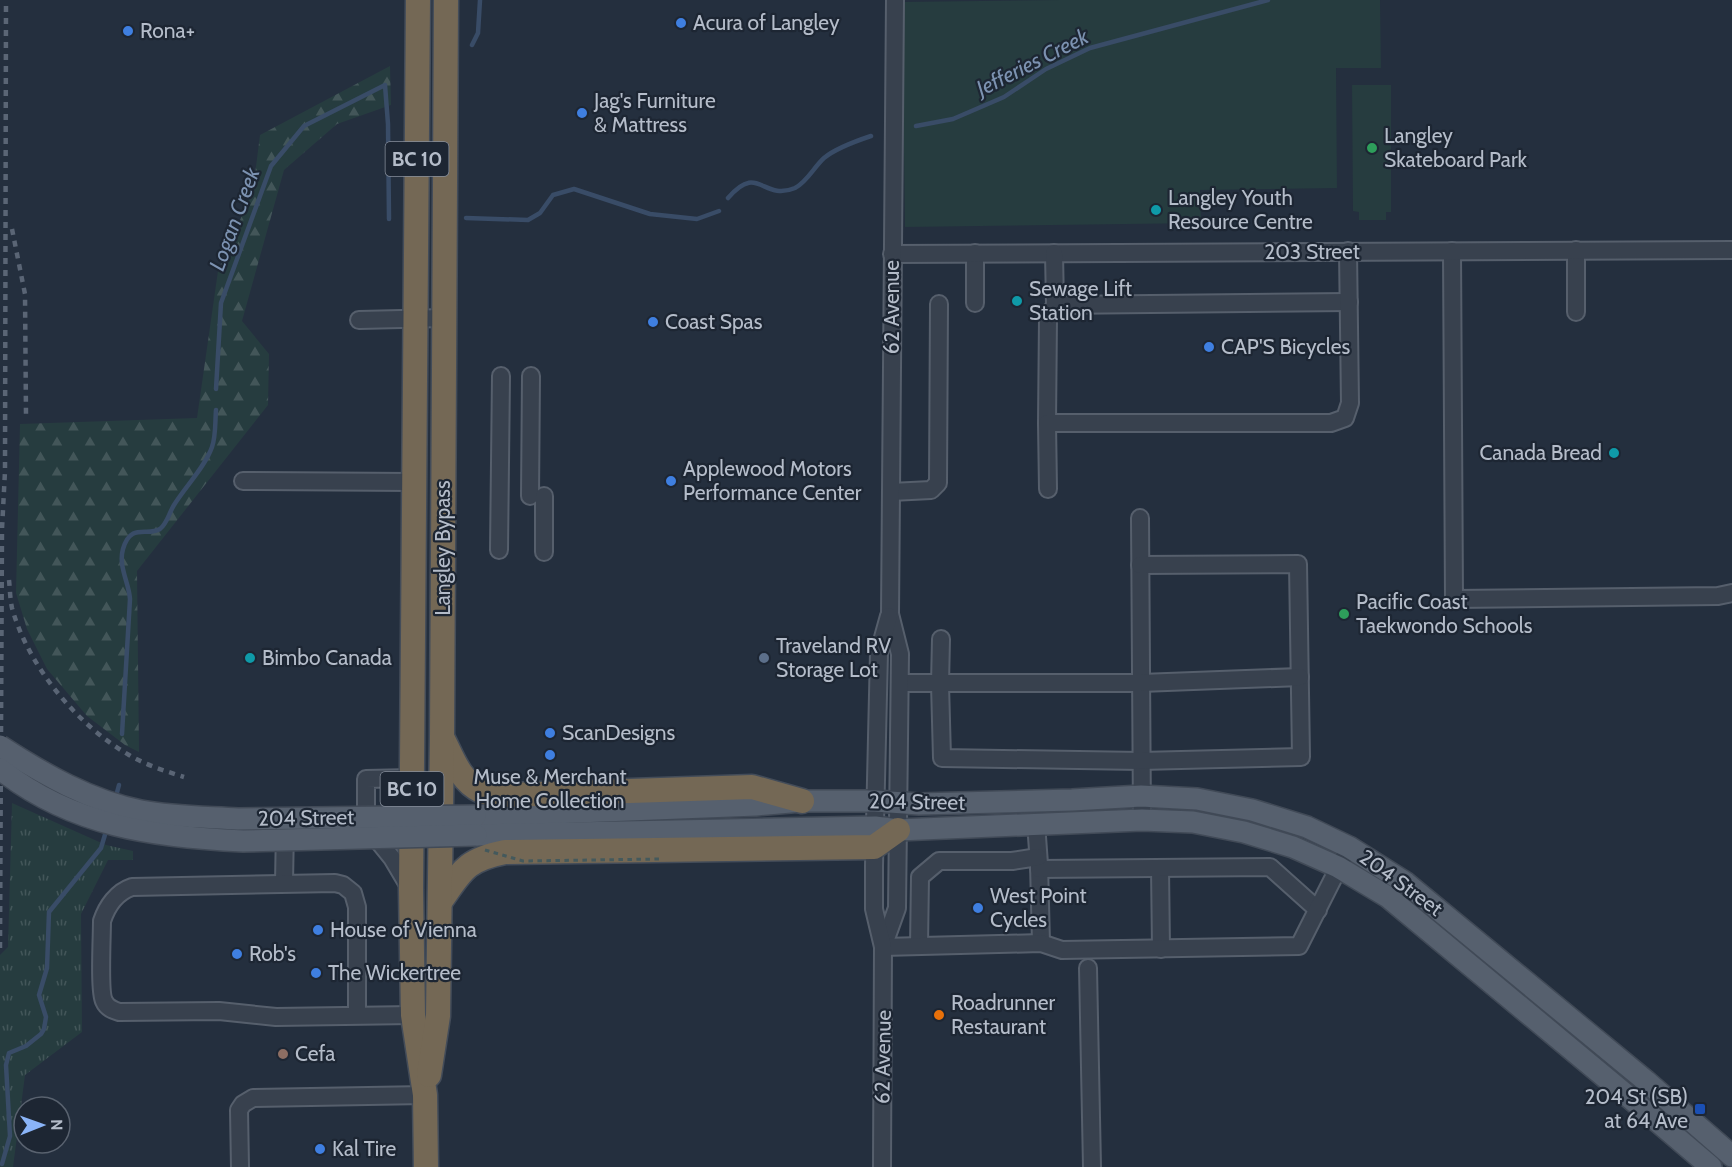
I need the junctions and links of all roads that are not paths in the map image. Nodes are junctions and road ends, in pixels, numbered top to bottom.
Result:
1 (418, 0) edge
2 (446, 0) edge
3 (895, 0) edge
4 (1576, 250) junction
5 (1732, 250) edge
6 (1348, 251) junction
7 (1452, 251) junction
8 (975, 253) junction
9 (1054, 253) junction
10 (892, 254) junction
11 (1349, 302) junction
12 (975, 303) dead end
13 (939, 304) dead end
14 (1055, 305) junction
15 (1576, 312) dead end
16 (444, 318) junction
17 (415, 319) junction
18 (359, 320) dead end
19 (501, 376) dead end
20 (531, 376) dead end
21 (1047, 423) junction
22 (243, 481) dead end
23 (414, 482) junction
24 (1048, 489) dead end
25 (891, 492) junction
26 (1140, 518) dead end
27 (498, 550) dead end
28 (544, 552) dead end
29 (1140, 565) junction
30 (1732, 593) edge
31 (890, 614) junction
32 (941, 639) dead end
33 (1300, 677) junction
34 (900, 683) junction
35 (1141, 683) junction
36 (940, 684) junction
37 (442, 737) junction
38 (0, 746) edge
39 (1141, 761) junction
40 (0, 769) edge
41 (412, 778) junction
42 (1141, 796) junction
43 (802, 801) junction
44 (875, 801) junction
45 (898, 802) junction
46 (1142, 820) junction
47 (1036, 823) junction
48 (366, 826) junction
49 (476, 826) junction
50 (883, 835) junction
51 (1349, 847) junction
52 (1039, 863) junction
53 (1338, 867) junction
54 (1160, 868) junction
55 (284, 883) junction
56 (411, 890) junction
57 (440, 902) junction
58 (1318, 910) junction
59 (1041, 943) junction
60 (919, 946) junction
61 (884, 947) junction
62 (1161, 949) junction
63 (1088, 968) dead end
64 (413, 1015) junction
65 (357, 1016) junction
66 (425, 1095) junction
67 (1732, 1156) edge
68 (240, 1167) edge
69 (426, 1167) edge
70 (882, 1167) edge
71 (1092, 1167) edge
72 (1711, 1167) edge

1 - 17 highway, Langley Bypass / BC 10
2 - 16 highway, Langley Bypass / BC 10
3 - 10 street, 62 Avenue
4 - 5 street, 203 Street
4 - 7 street, 203 Street
4 - 15 street
6 - 7 street, 203 Street
6 - 9 street, 203 Street
6 - 11 street
7 - 30 street
8 - 9 street, 203 Street
8 - 10 street, 203 Street
8 - 12 street
9 - 14 street
10 - 25 street, 62 Avenue
11 - 14 street
11 - 21 street
13 - 25 street
14 - 21 street
16 - 17 street
16 - 37 highway, Langley Bypass / BC 10
17 - 18 street
17 - 23 highway, Langley Bypass / BC 10
19 - 27 street
20 - 28 street
21 - 24 street
22 - 23 street
23 - 41 highway, Langley Bypass / BC 10
25 - 31 street, 62 Avenue
26 - 29 street
29 - 33 street
29 - 35 street
31 - 34 street, 62 Avenue
31 - 44 street, 62 Avenue
32 - 36 street
33 - 35 street
33 - 39 street
34 - 36 street
34 - 45 street, 62 Avenue
35 - 36 street
35 - 39 street
36 - 39 street
37 - 43 highway
37 - 57 highway, Langley Bypass / BC 10
38 - 49 main road, 204 Street, bridge
39 - 42 street
40 - 49 main road, 204 Street, bridge
41 - 48 street
41 - 56 highway, Langley Bypass / BC 10
42 - 45 main road, 204 Street
42 - 46 street
42 - 51 main road, 204 Street
43 - 44 main road, 204 Street
43 - 49 main road, 204 Street
44 - 45 main road, 204 Street
44 - 50 street, 62 Avenue
45 - 50 street, 62 Avenue
46 - 47 main road, 204 Street
46 - 53 main road, 204 Street
47 - 50 main road, 204 Street
47 - 52 street
48 - 55 street
48 - 56 street
49 - 50 main road, 204 Street
50 - 57 highway
50 - 61 street, 62 Avenue
50 - 61 street, 62 Avenue
51 - 53 street
51 - 67 main road, 204 Street
52 - 54 street
52 - 59 street
52 - 60 street
53 - 58 street
53 - 72 main road, 204 Street
54 - 58 street
54 - 62 street
55 - 65 street
55 - 65 street
56 - 64 highway, Langley Bypass / BC 10
57 - 66 highway, Langley Bypass / BC 10
58 - 62 street
59 - 60 street
59 - 62 street
60 - 61 street
61 - 70 street, 62 Avenue
63 - 71 street
64 - 65 street
64 - 66 highway, Langley Bypass / BC 10
66 - 68 street
66 - 69 highway, Langley Bypass / BC 10

